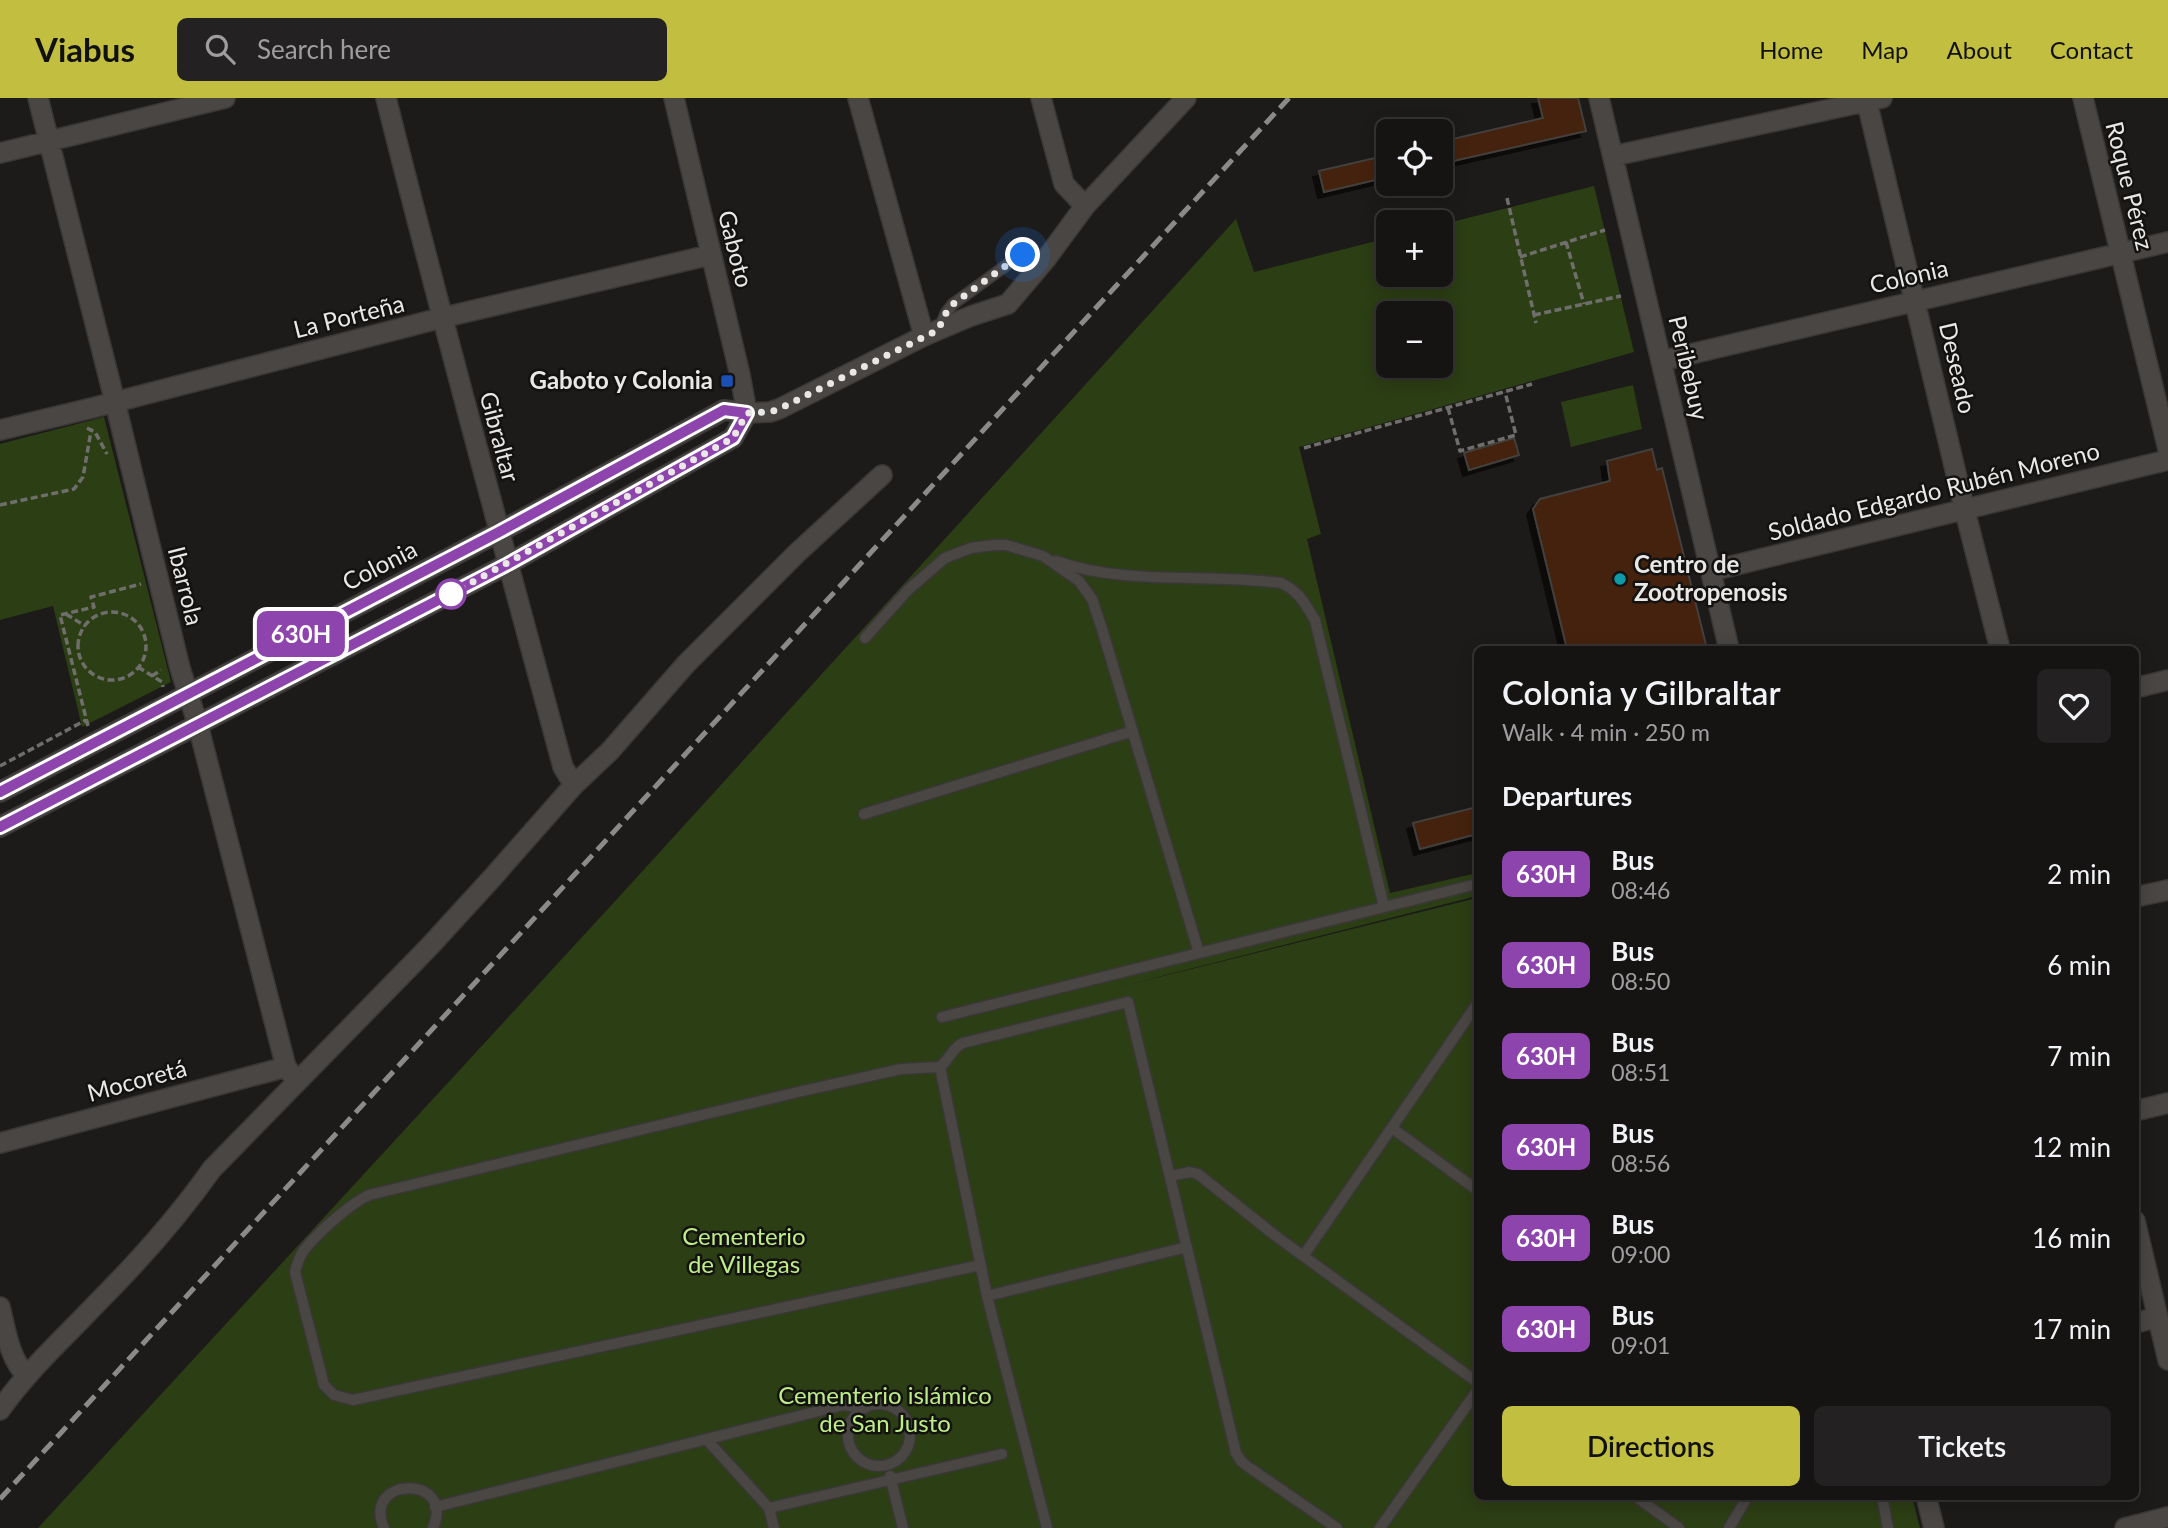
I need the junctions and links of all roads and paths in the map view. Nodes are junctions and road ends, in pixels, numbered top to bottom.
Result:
1 (37, 98) edge
2 (225, 98) edge
3 (386, 98) edge
4 (674, 98) edge
5 (858, 98) edge
6 (1041, 98) edge
7 (1186, 98) edge
8 (1600, 98) edge
9 (2083, 98) edge
10 (1872, 99) edge
11 (48, 141) junction
12 (0, 153) edge
13 (1613, 156) junction
14 (1507, 198) dead end
15 (1085, 206) junction
16 (1605, 230) dead end
17 (1566, 242) junction
18 (2168, 242) edge
19 (710, 254) junction
20 (2121, 254) junction
21 (1520, 257) junction
22 (1045, 261) junction
23 (1621, 296) dead end
24 (1915, 300) junction
25 (1584, 304) junction
26 (1534, 315) junction
27 (441, 318) junction
28 (1536, 323) dead end
29 (931, 333) junction
30 (1661, 361) junction
31 (1532, 384) dead end
32 (1505, 392) junction
33 (115, 402) junction
34 (92, 408) junction
35 (1448, 408) junction
36 (747, 413) junction
37 (79, 429) dead end
38 (0, 430) edge
39 (92, 430) junction
40 (1304, 449) dead end
41 (2168, 449) edge
42 (109, 457) dead end
43 (2168, 460) edge
44 (882, 475) dead end
45 (0, 505) edge
46 (1965, 511) junction
47 (499, 532) junction
48 (1043, 556) junction
49 (508, 564) junction
50 (1711, 571) junction
51 (141, 584) dead end
52 (65, 613) junction
53 (85, 626) junction
54 (865, 638) dead end
55 (1728, 646) edge
56 (1999, 646) edge
57 (2168, 680) edge
58 (2139, 687) edge
59 (187, 694) junction
60 (86, 720) junction
61 (198, 725) junction
62 (93, 729) dead end
63 (1133, 731) junction
64 (0, 766) edge
65 (574, 785) junction
66 (0, 792) edge
67 (864, 814) dead end
68 (0, 827) edge
69 (1474, 885) edge
70 (2168, 890) edge
71 (2139, 896) edge
72 (1384, 907) junction
73 (1199, 953) junction
74 (1474, 1008) edge
75 (942, 1017) dead end
76 (940, 1067) junction
77 (291, 1073) junction
78 (2168, 1103) edge
79 (2139, 1110) edge
80 (1392, 1128) junction
81 (0, 1143) edge
82 (1170, 1177) junction
83 (1474, 1188) edge
84 (2139, 1238) edge
85 (1187, 1247) junction
86 (1304, 1255) junction
87 (981, 1265) junction
88 (987, 1296) junction
89 (0, 1307) edge
90 (2158, 1317) junction
91 (2139, 1322) edge
92 (2168, 1360) edge
93 (27, 1376) junction
94 (1474, 1380) edge
95 (1474, 1395) edge
96 (865, 1408) junction
97 (0, 1410) edge
98 (706, 1440) junction
99 (1002, 1454) dead end
100 (887, 1465) junction
101 (892, 1480) junction
102 (1640, 1500) edge
103 (1746, 1500) edge
104 (1883, 1500) edge
105 (1927, 1500) edge
106 (435, 1507) junction
107 (769, 1508) junction
108 (2168, 1517) edge
109 (384, 1528) edge
110 (433, 1528) edge
111 (774, 1528) edge
112 (903, 1528) edge
113 (1047, 1528) edge
114 (1336, 1528) edge
115 (1380, 1528) edge
116 (1679, 1528) edge
117 (1729, 1528) edge
118 (1888, 1528) edge
119 (1934, 1528) edge
120 (2125, 1528) edge

1 - 11 street, Ibarrola
2 - 11 street
3 - 27 street, Gibraltar
4 - 19 street, Gaboto
5 - 29 street
6 - 15 street
7 - 15 street
8 - 13 street, Peribebuy
9 - 20 street, Roque Pérez
10 - 13 street
10 - 24 street, Deseado
11 - 12 street
11 - 33 street, Ibarrola
13 - 30 street, Peribebuy
14 - 21 path
15 - 22 street
16 - 17 path
17 - 21 path
17 - 25 path
18 - 20 street, Colonia
19 - 27 street, La Porteña
19 - 36 street, Gaboto
20 - 24 street, Colonia
20 - 41 street, Roque Pérez
21 - 26 path
22 - 29 street, Colonia
22 - 29 lane
23 - 25 path
24 - 30 street, Colonia
24 - 46 street, Deseado
25 - 26 path
26 - 28 path
27 - 33 street, La Porteña
27 - 47 street, Gibraltar
29 - 36 street, Colonia
30 - 50 street, Peribebuy
31 - 32 path
32 - 35 path
32 - 35 path
33 - 34 street, La Porteña
33 - 59 street, Ibarrola
34 - 38 street, La Porteña
34 - 39 path
35 - 40 path
36 - 47 street, Colonia
36 - 49 street
37 - 39 path
39 - 42 path
39 - 45 path
43 - 46 street, Soldado Edgardo Rubén Moreno
44 - 65 street
46 - 50 street, Soldado Edgardo Rubén Moreno
46 - 56 street, Deseado
47 - 49 street, Gibraltar
47 - 59 street, Colonia
48 - 54 lane
48 - 63 lane
48 - 72 lane
49 - 61 street
49 - 65 street, Gibraltar
50 - 55 street, Peribebuy
51 - 52 path
52 - 53 path
52 - 60 path
53 - 53 path
57 - 58 street
59 - 61 street, Ibarrola
59 - 66 street, Colonia
60 - 62 path
60 - 64 path
61 - 68 street
61 - 77 street, Ibarrola
63 - 67 lane
63 - 73 lane
65 - 77 street
69 - 72 lane
70 - 71 street
72 - 73 lane
73 - 75 lane
74 - 80 lane
76 - 82 lane
76 - 87 lane
76 - 87 lane
77 - 81 street, Mocoretá
77 - 93 street
78 - 79 street
80 - 83 lane
80 - 86 lane
82 - 85 lane
82 - 86 lane
84 - 90 street
85 - 88 lane
85 - 114 lane
86 - 94 lane
87 - 88 lane
88 - 113 lane
89 - 93 street
90 - 91 street
90 - 92 street
93 - 97 street
95 - 115 lane
96 - 98 lane
96 - 100 lane
96 - 100 lane
98 - 106 lane
98 - 107 lane
99 - 101 lane
100 - 101 lane
101 - 107 lane
101 - 112 lane
102 - 116 lane
103 - 117 lane
104 - 118 lane
105 - 119 street
106 - 109 lane
106 - 110 lane
107 - 111 lane
108 - 120 street

